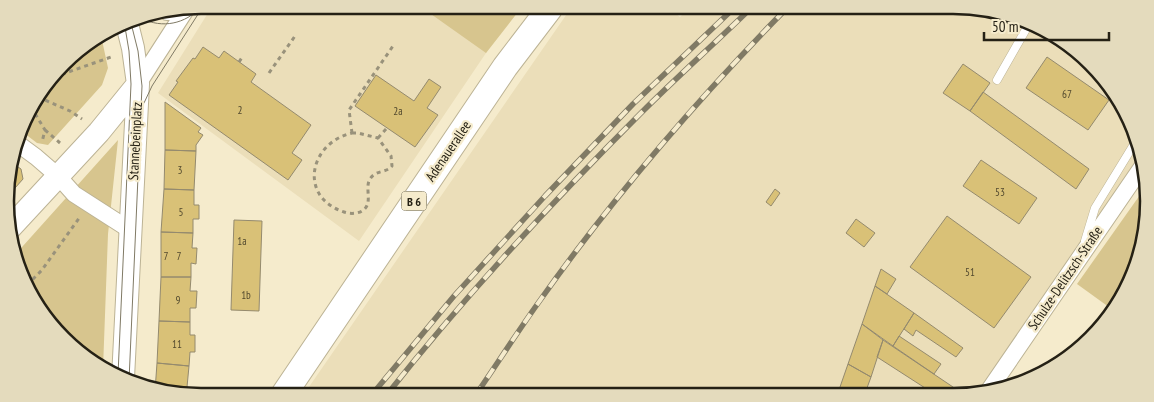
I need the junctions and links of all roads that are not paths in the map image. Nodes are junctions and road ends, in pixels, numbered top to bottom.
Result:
1 (545, 14) edge
2 (182, 15) edge
3 (128, 28) edge
4 (1026, 29) edge
5 (998, 80) dead end
6 (138, 84) junction
7 (22, 147) edge
8 (1132, 147) edge
9 (1138, 172) edge
10 (58, 176) junction
11 (15, 223) edge
12 (130, 230) junction
13 (1080, 257) junction
14 (123, 371) edge
15 (993, 384) edge
16 (288, 388) edge

1 - 16 main road, Adenauerallee / B 6
2 - 6 street
3 - 6 main road
4 - 5 lane
6 - 10 main road, Stannebeinplatz
6 - 12 main road, Stannebeinplatz
7 - 10 street
8 - 13 lane
9 - 13 street, Schulze-Delitzsch-Straße
10 - 11 main road, Stannebeinplatz
10 - 12 street
12 - 14 main road, Stannebeinplatz
13 - 15 street, Schulze-Delitzsch-Straße

